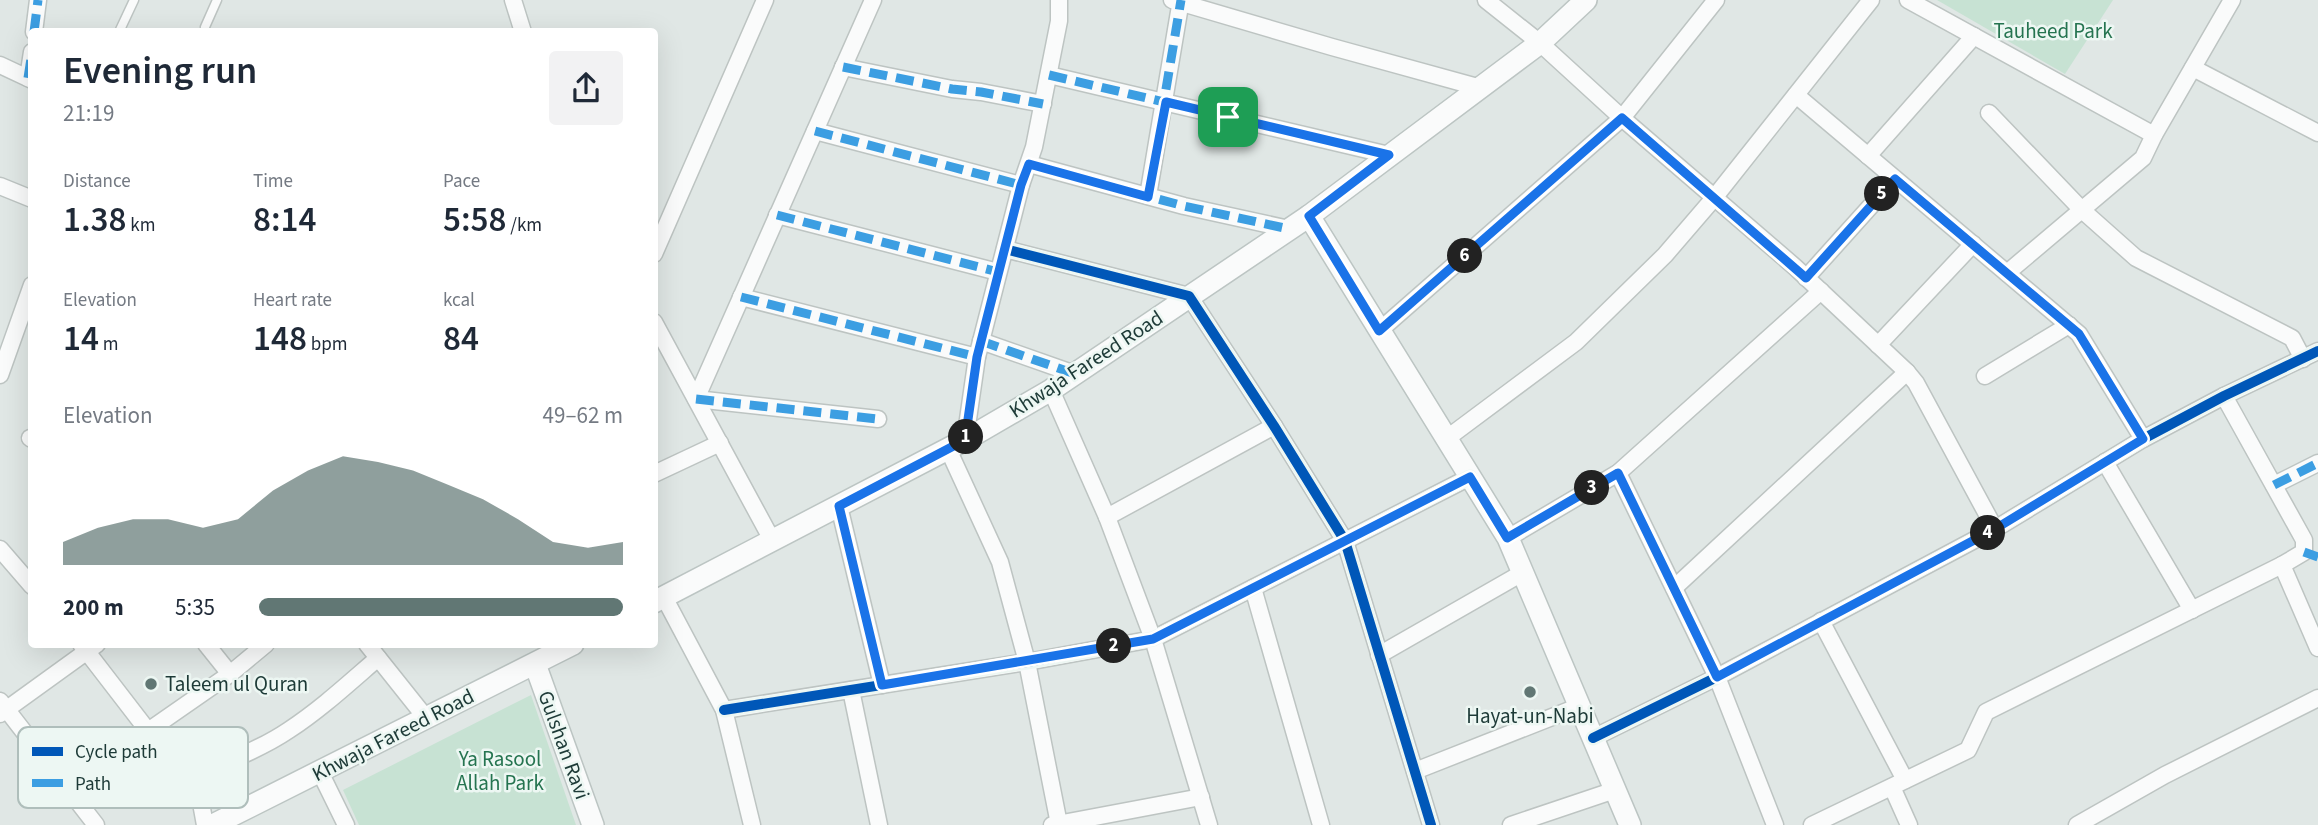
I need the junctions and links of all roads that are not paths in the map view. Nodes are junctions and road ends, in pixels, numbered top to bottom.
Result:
1 (38, 0) edge
2 (134, 0) edge
3 (217, 0) edge
4 (513, 0) edge
5 (765, 0) edge
6 (873, 0) edge
7 (1059, 0) edge
8 (1486, 0) edge
9 (1586, 0) edge
10 (1716, 0) edge
11 (1871, 0) edge
12 (1908, 0) edge
13 (2232, 0) edge
14 (1178, 1) edge
15 (205, 27) dead end
16 (34, 28) edge
17 (121, 28) edge
18 (522, 28) edge
19 (1975, 36) junction
20 (1540, 43) junction
21 (843, 67) junction
22 (1, 68) edge
23 (2193, 68) junction
24 (1049, 75) junction
25 (28, 78) edge
26 (1481, 88) junction
27 (1796, 95) junction
28 (1166, 102) junction
29 (1043, 104) junction
30 (1989, 113) dead end
31 (1622, 118) junction
32 (815, 131) junction
33 (2318, 133) edge
34 (2154, 135) junction
35 (1389, 155) junction
36 (1868, 156) junction
37 (1029, 164) junction
38 (1895, 179) junction
39 (1021, 185) junction
40 (0, 186) edge
41 (28, 197) edge
42 (1148, 197) junction
43 (1714, 198) junction
44 (2081, 210) junction
45 (777, 215) junction
46 (1309, 216) junction
47 (1289, 229) junction
48 (1973, 244) junction
49 (658, 245) edge
50 (1005, 249) junction
51 (999, 272) junction
52 (2007, 273) junction
53 (1806, 278) junction
54 (1821, 291) junction
55 (1189, 296) junction
56 (741, 297) junction
57 (26, 318) edge
58 (2068, 325) junction
59 (658, 329) edge
60 (1379, 331) junction
61 (1878, 345) junction
62 (979, 349) junction
63 (2311, 355) edge
64 (1907, 372) junction
65 (1075, 374) junction
66 (0, 375) edge
67 (1985, 376) dead end
68 (1051, 390) junction
69 (2224, 396) junction
70 (696, 399) junction
71 (878, 419) dead end
72 (1275, 426) junction
73 (1446, 439) junction
74 (2143, 439) junction
75 (720, 443) junction
76 (956, 444) junction
77 (2105, 462) junction
78 (2318, 463) edge
79 (658, 472) edge
80 (1618, 473) junction
81 (1470, 477) junction
82 (2274, 485) junction
83 (839, 506) junction
84 (1107, 517) junction
85 (1995, 529) junction
86 (1507, 538) junction
87 (772, 540) junction
88 (1345, 541) junction
89 (0, 549) edge
90 (2311, 555) edge
91 (2282, 565) junction
92 (1524, 572) junction
93 (28, 581) edge
94 (1253, 588) junction
95 (1674, 588) junction
96 (659, 599) edge
97 (2192, 610) junction
98 (1821, 621) junction
99 (1153, 639) junction
100 (88, 648) edge
101 (90, 648) edge
102 (209, 648) edge
103 (261, 648) edge
104 (370, 648) edge
105 (565, 648) edge
106 (2318, 648) edge
107 (1379, 655) junction
108 (378, 657) junction
109 (1027, 662) junction
110 (535, 664) junction
111 (230, 674) junction
112 (1717, 677) junction
113 (882, 685) junction
114 (851, 690) junction
115 (2318, 698) edge
116 (1580, 706) junction
117 (2, 708) edge
118 (723, 710) junction
119 (426, 718) junction
120 (146, 727) edge
121 (152, 727) edge
122 (18, 728) edge
123 (1593, 738) junction
124 (248, 752) edge
125 (1415, 771) junction
126 (320, 772) junction
127 (1898, 784) junction
128 (1615, 790) junction
129 (1201, 797) junction
130 (82, 808) edge
131 (247, 808) edge
132 (248, 808) edge
133 (1056, 824) edge
134 (96, 825) edge
135 (213, 825) edge
136 (346, 825) edge
137 (593, 825) edge
138 (752, 825) edge
139 (879, 825) edge
140 (1209, 825) edge
141 (1321, 825) edge
142 (1431, 825) edge
143 (1511, 825) edge
144 (1630, 825) edge
145 (1774, 825) edge
146 (1812, 825) edge
147 (1909, 825) edge
148 (2077, 825) edge

1 - 16 street
2 - 17 lane
3 - 15 lane
4 - 18 street
5 - 49 street
6 - 21 street
7 - 24 street
8 - 20 street
9 - 20 main road, Khwaja Fareed Road
10 - 31 street
11 - 27 street
12 - 19 street
13 - 23 street
14 - 26 street
14 - 28 street
19 - 34 street
19 - 36 street
20 - 26 main road, Khwaja Fareed Road
20 - 31 street
21 - 29 street
21 - 32 street
22 - 25 street
23 - 33 street
23 - 34 street
24 - 28 street
24 - 29 street
26 - 35 main road, Khwaja Fareed Road
27 - 36 street
27 - 43 street
28 - 35 street
28 - 42 street
29 - 37 street
30 - 44 street
31 - 43 street
31 - 60 street
32 - 39 street
32 - 45 street
34 - 44 street
35 - 46 main road, Khwaja Fareed Road
36 - 38 street
37 - 39 street
37 - 42 street
38 - 48 street
38 - 53 street
39 - 50 street
40 - 41 street
42 - 47 street
43 - 53 street
43 - 73 street
44 - 52 street
44 - 63 street
45 - 51 street
45 - 56 street
46 - 47 main road, Khwaja Fareed Road
46 - 60 main road
47 - 55 main road, Khwaja Fareed Road
48 - 52 street
48 - 61 street
50 - 51 street
50 - 55 street
51 - 62 street
52 - 58 street
53 - 54 street
54 - 61 street
54 - 80 street
55 - 65 main road, Khwaja Fareed Road
55 - 72 street
56 - 62 street
56 - 70 street
57 - 66 street
58 - 67 street
58 - 74 street
59 - 70 street
60 - 73 main road
61 - 64 street
62 - 65 street
62 - 76 street
63 - 69 street
64 - 85 street
64 - 95 street
65 - 68 main road, Khwaja Fareed Road
68 - 76 main road, Khwaja Fareed Road
68 - 84 street
69 - 74 street
69 - 82 street
70 - 71 street
70 - 75 street
72 - 84 street
72 - 88 street
73 - 81 main road
74 - 77 street
75 - 79 street
75 - 87 street
76 - 83 main road, Khwaja Fareed Road
76 - 109 street
77 - 85 street
77 - 97 street
78 - 82 street
80 - 86 street
80 - 95 street
81 - 86 main road
81 - 88 street
82 - 90 street
83 - 87 main road, Khwaja Fareed Road
83 - 113 street
84 - 99 street
85 - 98 street
86 - 92 main road
87 - 96 main road, Khwaja Fareed Road
88 - 94 street
88 - 107 street
89 - 93 street
90 - 91 street
91 - 97 street
91 - 106 street
92 - 107 street
92 - 116 main road
94 - 99 street
94 - 141 street
95 - 112 street
96 - 118 street
97 - 127 street
98 - 112 street
98 - 127 street
99 - 109 street
99 - 129 street
100 - 117 street
101 - 120 street
102 - 111 street
103 - 111 street
104 - 108 street
105 - 110 main road, Khwaja Fareed Road
107 - 125 street
108 - 119 street
108 - 124 street
109 - 113 street
109 - 133 street
110 - 119 main road, Khwaja Fareed Road
110 - 137 main road, Gulshan Ravi
111 - 121 street
112 - 123 street
112 - 145 street
113 - 114 street
114 - 118 street
114 - 139 street
115 - 148 street
116 - 123 main road
116 - 125 street
117 - 122 street
118 - 138 street
119 - 126 main road, Khwaja Fareed Road
123 - 128 main road
125 - 142 street
126 - 132 main road, Khwaja Fareed Road
126 - 136 street
127 - 146 street
127 - 147 street
128 - 143 street
128 - 144 main road
129 - 133 street
129 - 140 street
130 - 134 street
131 - 135 main road, Khwaja Fareed Road

